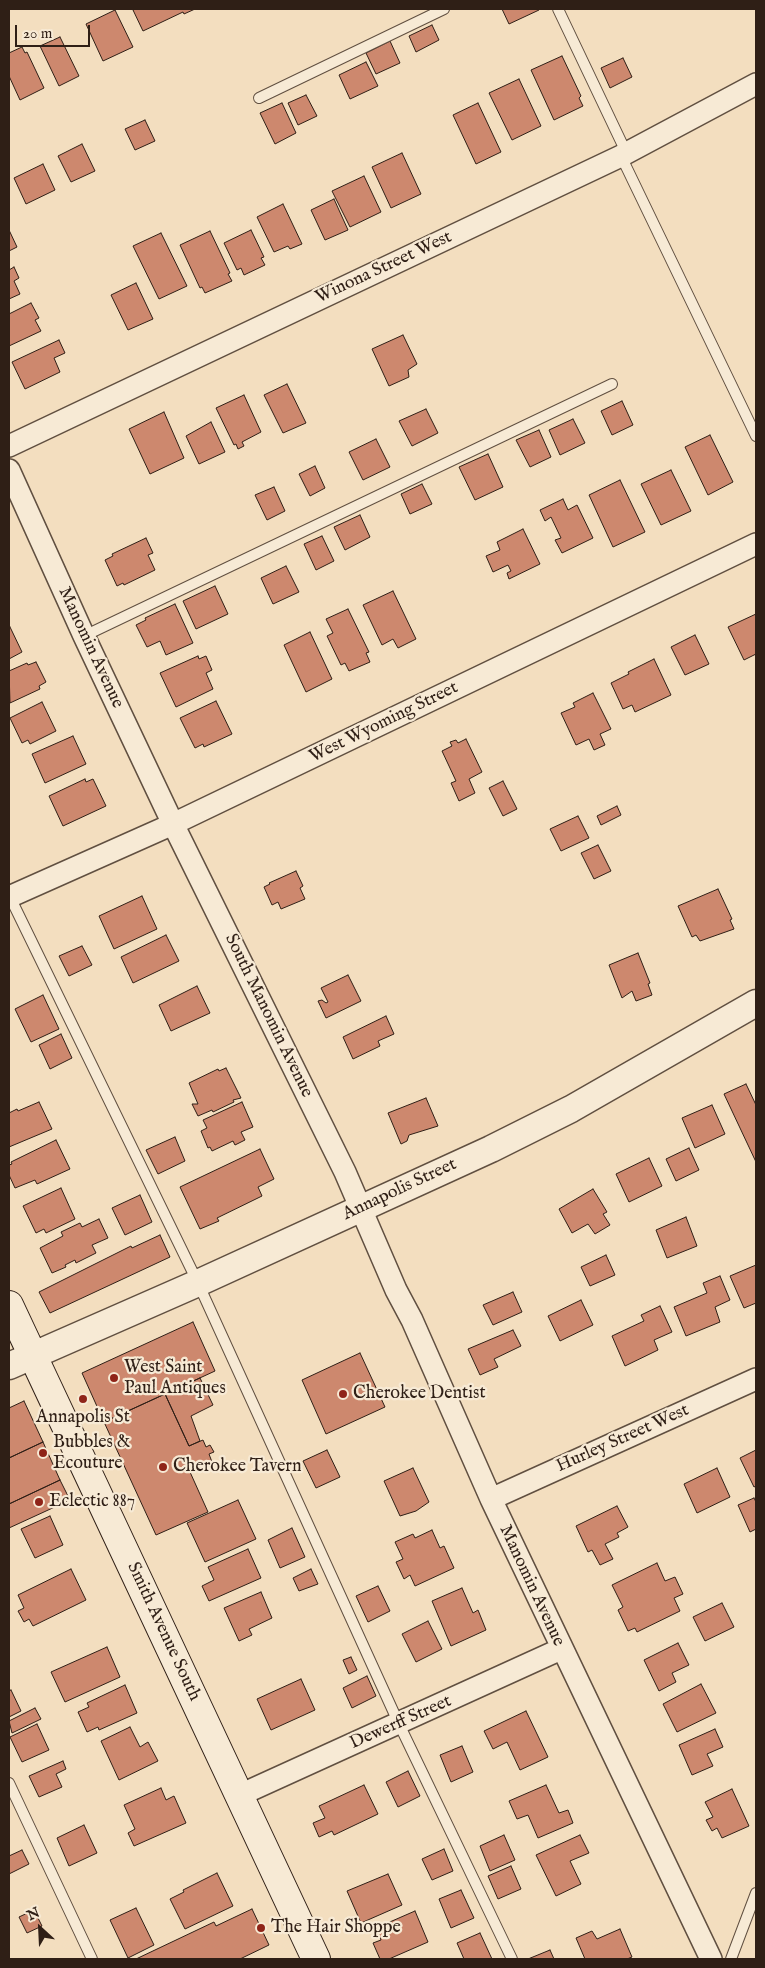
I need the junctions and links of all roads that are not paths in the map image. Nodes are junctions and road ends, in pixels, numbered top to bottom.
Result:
1 (444, 9) edge
2 (558, 9) edge
3 (756, 84) edge
4 (259, 98) dead end
5 (624, 154) junction
6 (612, 384) dead end
7 (756, 436) edge
8 (9, 446) edge
9 (9, 470) edge
10 (756, 544) edge
11 (84, 636) junction
12 (174, 824) junction
13 (9, 896) edge
14 (756, 1003) edge
15 (361, 1209) junction
16 (198, 1282) junction
17 (9, 1305) edge
18 (21, 1360) edge
19 (756, 1379) edge
20 (491, 1499) junction
21 (561, 1650) junction
22 (399, 1724) junction
23 (9, 1783) edge
24 (240, 1795) junction
25 (756, 1893) edge
26 (92, 1959) edge
27 (316, 1959) edge
28 (512, 1959) edge
29 (711, 1959) edge
30 (731, 1959) edge

1 - 4 lane
2 - 5 lane
3 - 5 street, Winona Street West
5 - 7 lane
5 - 8 street, Winona Street West
6 - 11 lane
9 - 11 street, Manomin Avenue
10 - 12 street, West Wyoming Street
11 - 12 street, Manomin Avenue
12 - 13 street, West Wyoming Street
12 - 15 street, South Manomin Avenue
13 - 16 lane
14 - 15 street, Annapolis Street
15 - 16 street, Annapolis Street
15 - 20 street, Manomin Avenue
16 - 18 street, Annapolis Street
16 - 22 lane
17 - 18 main road, Smith Avenue South
18 - 24 main road, Smith Avenue South
19 - 20 street, Hurley Street West
20 - 21 street, Manomin Avenue
21 - 22 street, Dewerff Street
21 - 29 street, Manomin Avenue
22 - 24 street, Dewerff Street
22 - 28 lane
23 - 26 lane
24 - 27 main road, Smith Avenue South
25 - 30 lane

